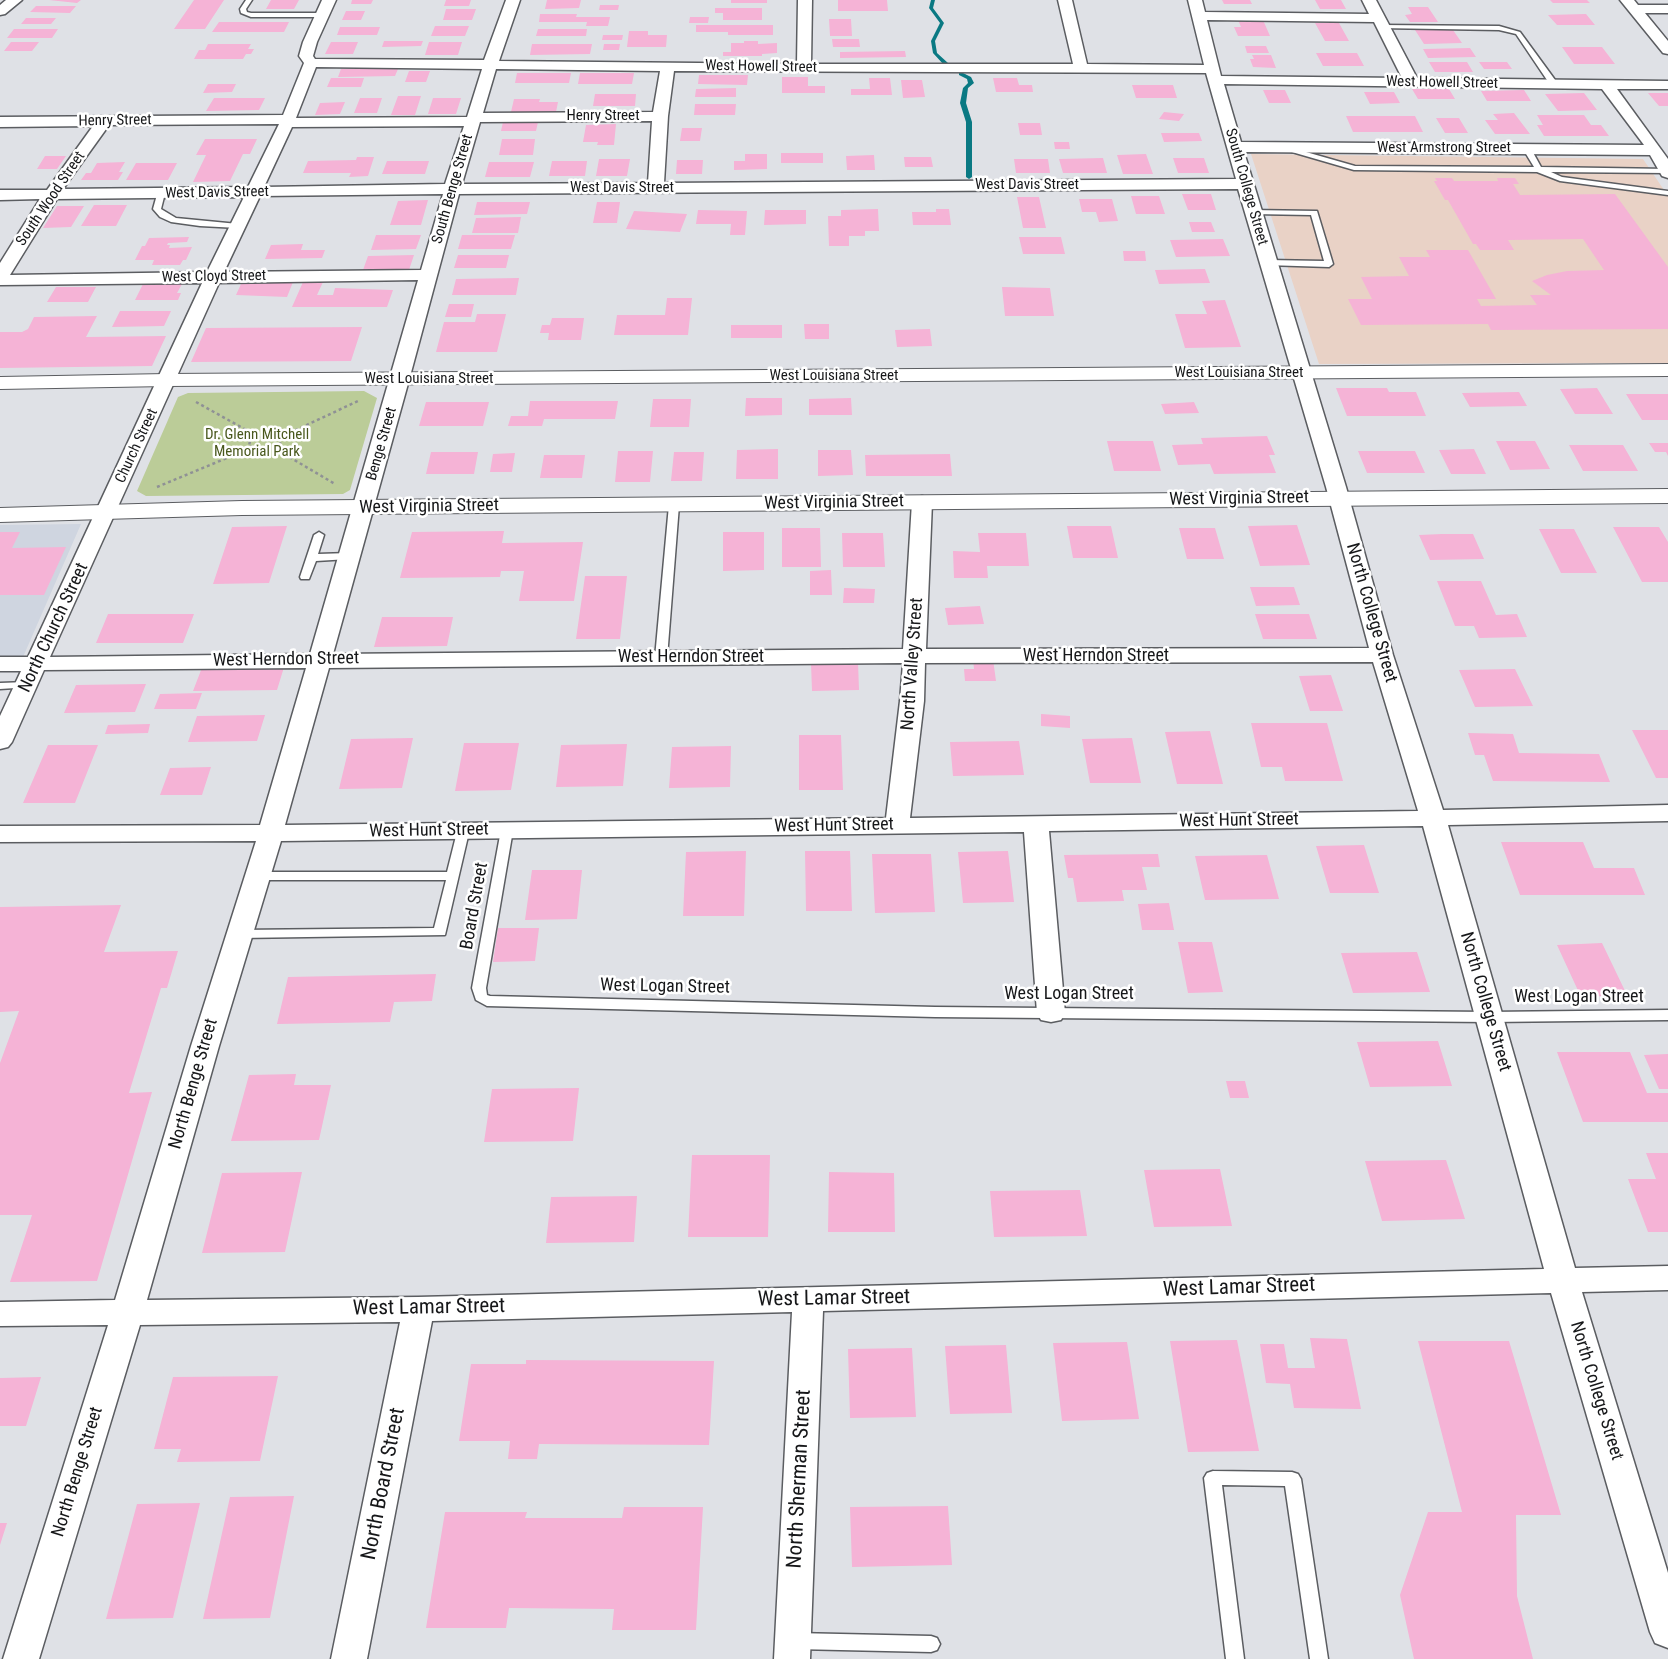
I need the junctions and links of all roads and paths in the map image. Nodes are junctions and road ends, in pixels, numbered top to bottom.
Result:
1 (15, 0) edge
2 (250, 0) edge
3 (513, 0) edge
4 (805, 0) edge
5 (1065, 0) edge
6 (1369, 0) edge
7 (1631, 4) edge
8 (326, 8) edge
9 (1197, 8) edge
10 (1668, 9) edge
11 (0, 11) edge
12 (1379, 23) junction
13 (1668, 50) edge
14 (310, 63) junction
15 (490, 65) junction
16 (668, 66) junction
17 (804, 68) junction
18 (1081, 69) junction
19 (1214, 75) junction
20 (1412, 83) junction
21 (1554, 84) junction
22 (1607, 85) junction
23 (1668, 85) edge
24 (660, 116) junction
25 (473, 119) junction
26 (104, 121) junction
27 (288, 121) junction
28 (0, 122) edge
29 (1234, 147) junction
30 (1286, 147) junction
31 (1527, 149) junction
32 (1655, 150) junction
33 (1539, 170) junction
34 (1667, 172) edge
35 (1245, 184) junction
36 (656, 188) junction
37 (452, 190) junction
38 (254, 192) junction
39 (1668, 192) edge
40 (161, 193) junction
41 (52, 195) junction
42 (0, 196) edge
43 (1253, 212) junction
44 (238, 226) junction
45 (1268, 263) junction
46 (428, 274) junction
47 (213, 277) junction
48 (0, 278) edge
49 (1668, 370) edge
50 (1301, 372) junction
51 (167, 380) junction
52 (400, 380) junction
53 (0, 383) edge
54 (364, 398) dead end
55 (194, 400) dead end
56 (257, 436) junction
57 (279, 438) junction
58 (251, 448) junction
59 (274, 448) junction
60 (337, 486) dead end
61 (154, 488) dead end
62 (1668, 496) edge
63 (1339, 498) junction
64 (922, 502) junction
65 (674, 505) junction
66 (364, 508) junction
67 (106, 513) junction
68 (0, 515) edge
69 (319, 535) dead end
70 (349, 556) junction
71 (311, 558) junction
72 (305, 577) dead end
73 (1382, 655) junction
74 (915, 656) junction
75 (661, 658) junction
76 (318, 659) junction
77 (38, 663) junction
78 (0, 664) edge
79 (27, 685) junction
80 (0, 686) edge
81 (0, 742) edge
82 (1668, 813) edge
83 (1433, 818) junction
84 (1036, 824) junction
85 (898, 826) junction
86 (507, 830) junction
87 (269, 832) junction
88 (463, 832) junction
89 (0, 834) edge
90 (258, 876) junction
91 (452, 876) junction
92 (238, 934) junction
93 (479, 988) joint
94 (1051, 1013) junction
95 (1668, 1015) edge
96 (1489, 1016) junction
97 (1668, 1278) edge
98 (1563, 1280) junction
99 (808, 1300) junction
100 (418, 1309) junction
101 (128, 1312) junction
102 (0, 1314) edge
103 (1667, 1623) edge
104 (931, 1644) dead end
105 (792, 1650) edge
106 (21, 1659) edge
107 (349, 1659) edge
108 (1235, 1659) edge
109 (1319, 1659) edge

1 - 11 street
2 - 8 lane
3 - 15 street, South Benge Street
4 - 17 street
5 - 18 street
6 - 12 street
7 - 10 street
7 - 13 street
8 - 14 street, Church Street
9 - 12 street
9 - 19 street, South College Street
12 - 20 street
12 - 21 lane
14 - 15 street, West Howell Street
14 - 27 street, Church Street
15 - 16 street, West Howell Street
15 - 25 street, South Benge Street
16 - 17 street, West Howell Street
16 - 24 street
17 - 18 street, West Howell Street
18 - 19 street, West Howell Street
19 - 20 street, West Howell Street
19 - 29 street, South College Street
20 - 21 street, West Howell Street
21 - 22 street, West Howell Street
22 - 23 street, West Howell Street
22 - 32 street
24 - 25 street, Henry Street
24 - 36 street
25 - 27 street
25 - 37 street, South Benge Street
26 - 27 street, Henry Street
26 - 28 street, Henry Street
26 - 41 street, South Wood Street
27 - 38 street, Church Street
29 - 30 street, West Armstrong Street
29 - 35 street, South College Street
30 - 31 street, West Armstrong Street
30 - 33 lane
31 - 32 street, West Armstrong Street
31 - 33 lane
32 - 34 street
33 - 34 lane
33 - 39 lane
35 - 36 street, West Davis Street
35 - 43 street, South College Street
36 - 37 street, West Davis Street
37 - 38 street, West Davis Street
37 - 46 street, South Benge Street
38 - 40 street, West Davis Street
38 - 44 street, Church Street
40 - 41 street, West Davis Street
40 - 44 lane
41 - 42 street, West Davis Street
41 - 48 street, South Wood Street
43 - 45 street, South College Street
43 - 45 lane
44 - 47 street, Church Street
45 - 50 street, South College Street
46 - 47 street, West Cloyd Street
46 - 52 street, South Benge Street
47 - 48 street, West Cloyd Street
47 - 51 street, Church Street
49 - 50 main road, West Louisiana Street
50 - 52 main road, West Louisiana Street
50 - 63 street, North College Street
51 - 52 main road, West Louisiana Street
51 - 53 main road, West Louisiana Street
51 - 67 street, Church Street
52 - 66 street, Benge Street
54 - 57 path
55 - 56 path
56 - 57 path
56 - 58 path
57 - 59 path
58 - 59 path
58 - 61 path
59 - 60 path
62 - 63 main road, West Virginia Street
63 - 64 main road, West Virginia Street
63 - 73 street, North College Street
64 - 65 main road, West Virginia Street
64 - 74 street, North Valley Street
65 - 66 main road, West Virginia Street
65 - 75 lane
66 - 67 main road, West Virginia Street
66 - 70 street, North Benge Street
67 - 68 main road, West Virginia Street
67 - 77 street, North Church Street
69 - 71 lane
70 - 71 lane
70 - 76 street, North Benge Street
71 - 72 lane
73 - 74 street, West Herndon Street
73 - 83 street, North College Street
74 - 75 street, West Herndon Street
74 - 85 street, North Valley Street
75 - 76 street, West Herndon Street
76 - 77 street, West Herndon Street
76 - 87 street, North Benge Street
77 - 78 street, West Herndon Street
77 - 79 street, North Church Street
79 - 80 lane
79 - 81 street, North Church Street
82 - 83 street, West Hunt Street
83 - 84 street, West Hunt Street
83 - 96 street, North College Street
84 - 85 street, West Hunt Street
84 - 94 street
85 - 86 street, West Hunt Street
86 - 88 street, West Hunt Street
86 - 93 lane, Board Street
87 - 88 street, West Hunt Street
87 - 89 street, West Hunt Street
87 - 90 street, North Benge Street
88 - 91 lane
90 - 91 lane
90 - 92 street, North Benge Street
91 - 92 lane
92 - 101 street, North Benge Street
93 - 94 lane, West Logan Street
94 - 96 lane, West Logan Street
95 - 96 lane, West Logan Street
96 - 98 street, North College Street
97 - 98 street, West Lamar Street
98 - 99 street, West Lamar Street
98 - 103 street, North College Street
99 - 100 street, West Lamar Street
99 - 105 street, North Sherman Street
100 - 101 street, West Lamar Street
100 - 107 street, North Board Street
101 - 102 street, West Lamar Street
101 - 106 street, North Benge Street
104 - 105 lane
108 - 109 lane

